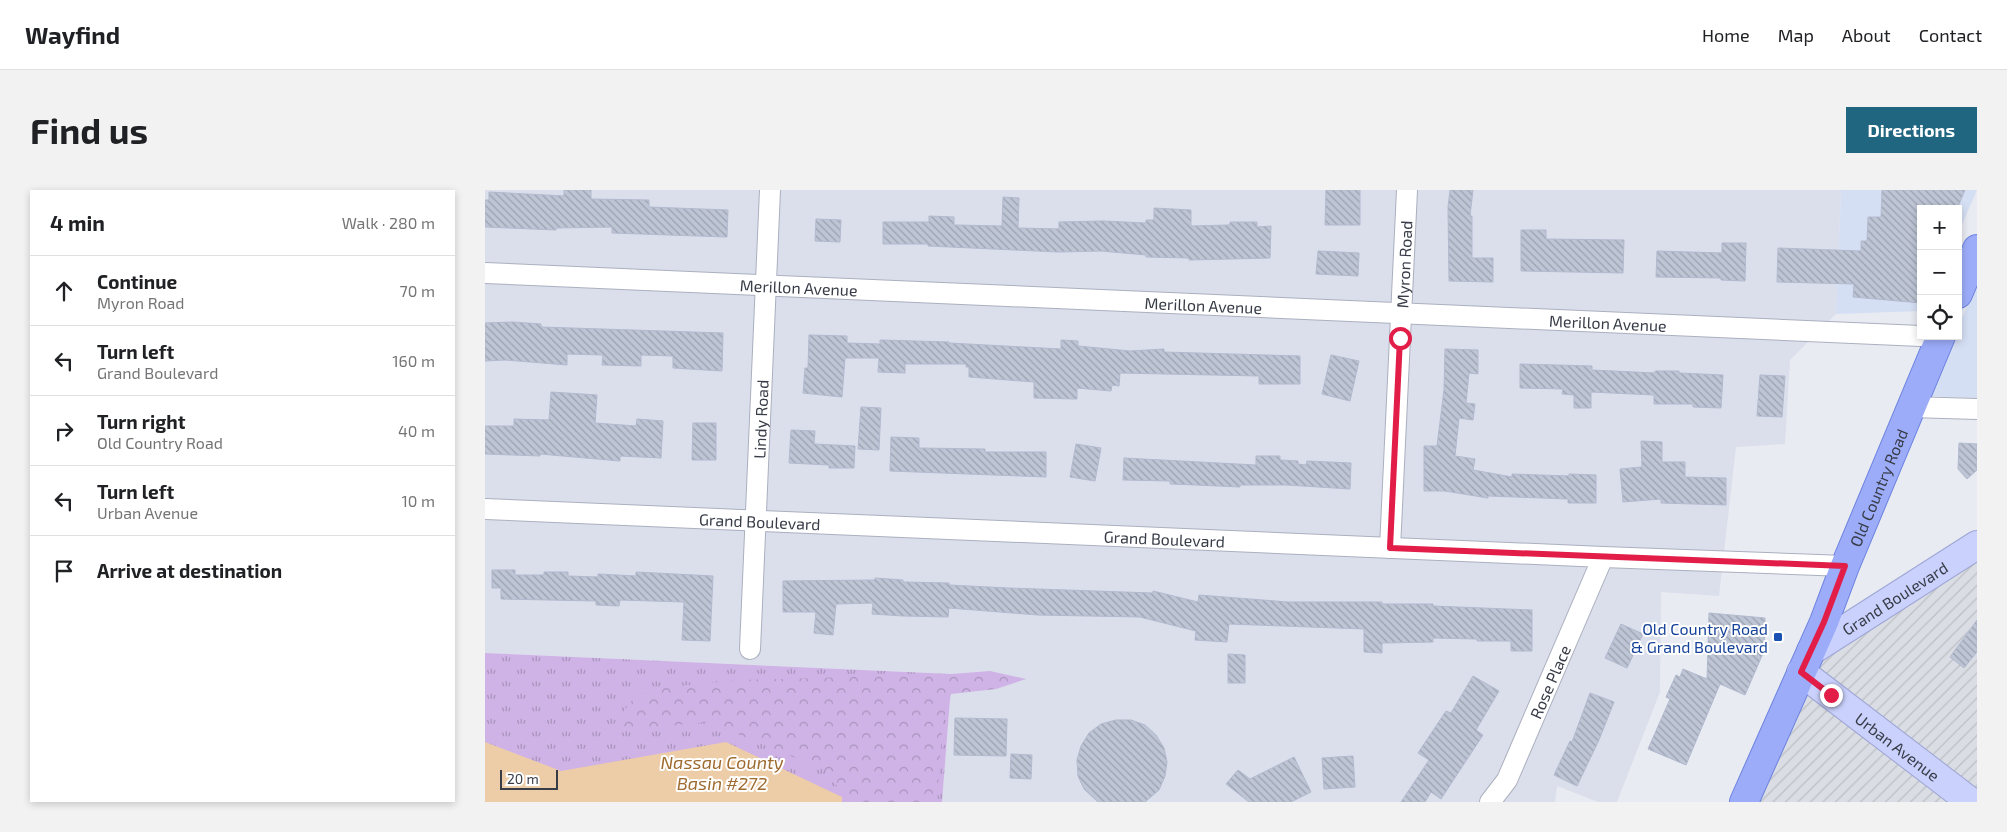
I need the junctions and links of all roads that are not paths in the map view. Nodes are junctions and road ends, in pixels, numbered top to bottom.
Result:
1 (770, 190) edge
2 (1407, 190) edge
3 (1977, 248) edge
4 (485, 273) edge
5 (1962, 284) edge
6 (766, 286) junction
7 (1401, 313) junction
8 (1917, 336) edge
9 (1939, 340) edge
10 (1911, 407) junction
11 (1977, 409) edge
12 (485, 509) edge
13 (756, 521) junction
14 (1977, 545) edge
15 (1390, 548) junction
16 (1603, 558) junction
17 (1845, 566) junction
18 (750, 649) dead end
19 (1806, 662) junction
20 (1490, 802) edge
21 (1744, 802) edge
22 (1971, 802) edge

1 - 6 street, Lindy Road
2 - 7 street, Myron Road
3 - 5 main road
4 - 6 street, Merillon Avenue
6 - 7 street, Merillon Avenue
6 - 13 street, Lindy Road
7 - 8 street, Merillon Avenue
7 - 15 street, Myron Road
9 - 10 main road, Old Country Road
10 - 11 street
10 - 17 main road, Old Country Road
12 - 13 street, Grand Boulevard
13 - 15 street, Grand Boulevard
13 - 18 street, Lindy Road
14 - 19 street, Grand Boulevard
15 - 16 street, Grand Boulevard
16 - 17 street, Grand Boulevard
16 - 20 street, Rose Place
17 - 19 main road, Old Country Road
19 - 21 main road, Old Country Road
19 - 22 street, Urban Avenue

